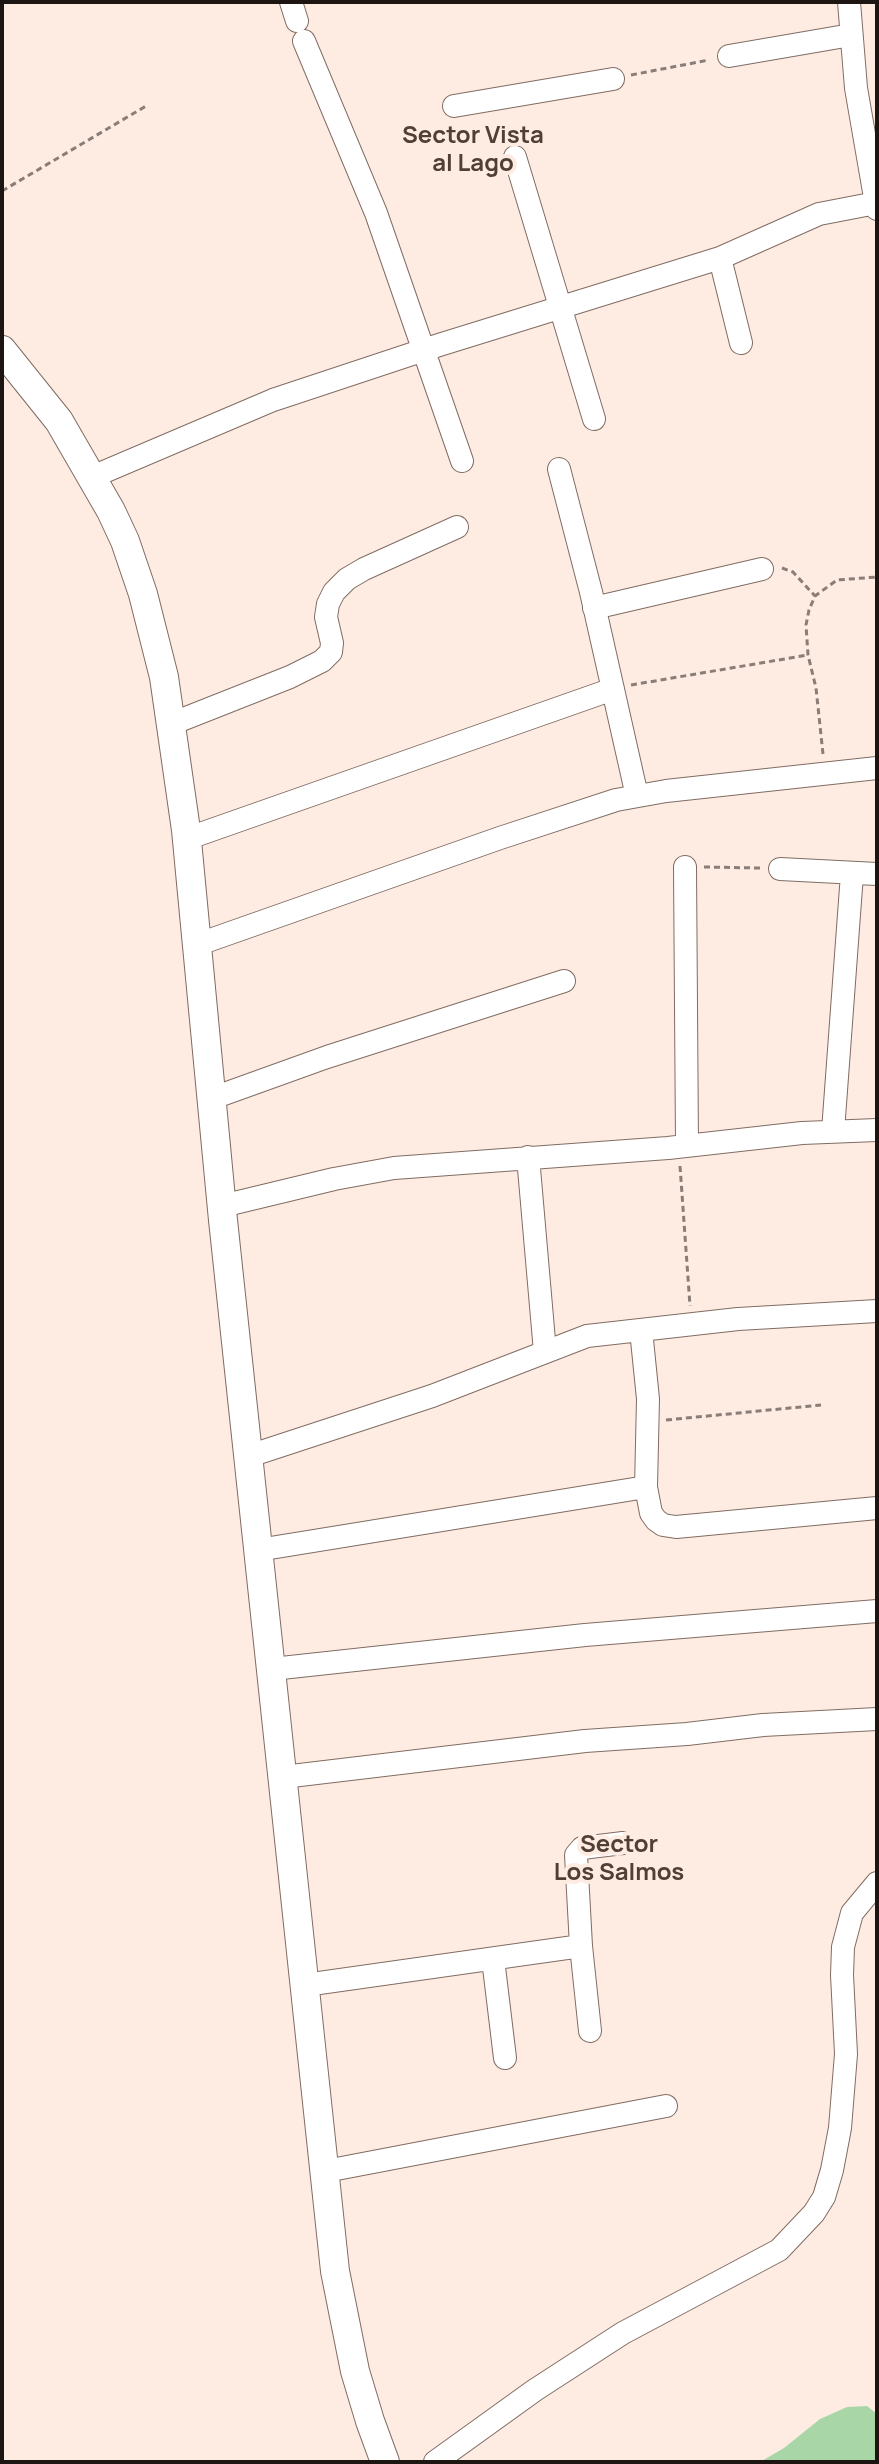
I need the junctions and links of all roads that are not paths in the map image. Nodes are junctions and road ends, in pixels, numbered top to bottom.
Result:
1 (849, 2) edge
2 (297, 21) edge
3 (851, 35) junction
4 (729, 56) road end
5 (613, 79) road end
6 (454, 106) dead end
7 (872, 152) edge
8 (515, 157) dead end
9 (876, 206) edge
10 (720, 258) junction
11 (561, 308) junction
12 (741, 343) dead end
13 (2, 350) edge
14 (424, 350) junction
15 (594, 419) dead end
16 (462, 461) dead end
17 (559, 469) dead end
18 (92, 477) junction
19 (457, 527) dead end
20 (762, 569) road end
21 (594, 608) junction
22 (613, 689) junction
23 (171, 724) junction
24 (877, 768) edge
25 (637, 796) junction
26 (186, 839) junction
27 (685, 867) road end
28 (780, 869) road end
29 (852, 874) junction
30 (877, 874) edge
31 (196, 945) junction
32 (564, 981) dead end
33 (213, 1098) junction
34 (877, 1130) edge
35 (833, 1131) junction
36 (683, 1146) junction
37 (528, 1157) junction
38 (222, 1206) junction
39 (877, 1311) edge
40 (641, 1330) junction
41 (545, 1352) junction
42 (249, 1456) junction
43 (646, 1487) junction
44 (877, 1508) edge
45 (258, 1550) junction
46 (877, 1611) edge
47 (272, 1669) junction
48 (877, 1719) edge
49 (283, 1777) junction
50 (623, 1843) dead end
51 (877, 1883) edge
52 (581, 1946) junction
53 (493, 1959) junction
54 (305, 1985) junction
55 (590, 2031) dead end
56 (505, 2058) dead end
57 (666, 2106) dead end
58 (326, 2171) junction
59 (385, 2462) edge
60 (435, 2462) edge

1 - 3 street
2 - 14 street
3 - 4 street
3 - 7 street
5 - 6 street
7 - 9 street
8 - 11 street
9 - 10 street
10 - 11 street
10 - 12 street
11 - 14 street
11 - 15 street
13 - 18 street
14 - 16 street
14 - 18 street
17 - 21 street
18 - 23 street
19 - 23 street
20 - 21 street
21 - 22 street
22 - 25 street
22 - 26 street
23 - 26 street
24 - 25 street
25 - 31 street
26 - 31 street
27 - 36 street
28 - 29 street
29 - 30 street
29 - 35 street
31 - 33 street
32 - 33 street
33 - 38 street
34 - 35 street
35 - 36 street
36 - 37 street
37 - 38 street
37 - 41 street
38 - 42 street
39 - 40 street
40 - 41 street
40 - 43 street
41 - 42 street
42 - 45 street
43 - 44 street
43 - 45 street
45 - 47 street
46 - 47 street
47 - 49 street
48 - 49 street
49 - 54 street
50 - 52 street
51 - 60 street
52 - 53 street
52 - 55 street
53 - 54 street
53 - 56 street
54 - 58 street
57 - 58 street
58 - 59 street

